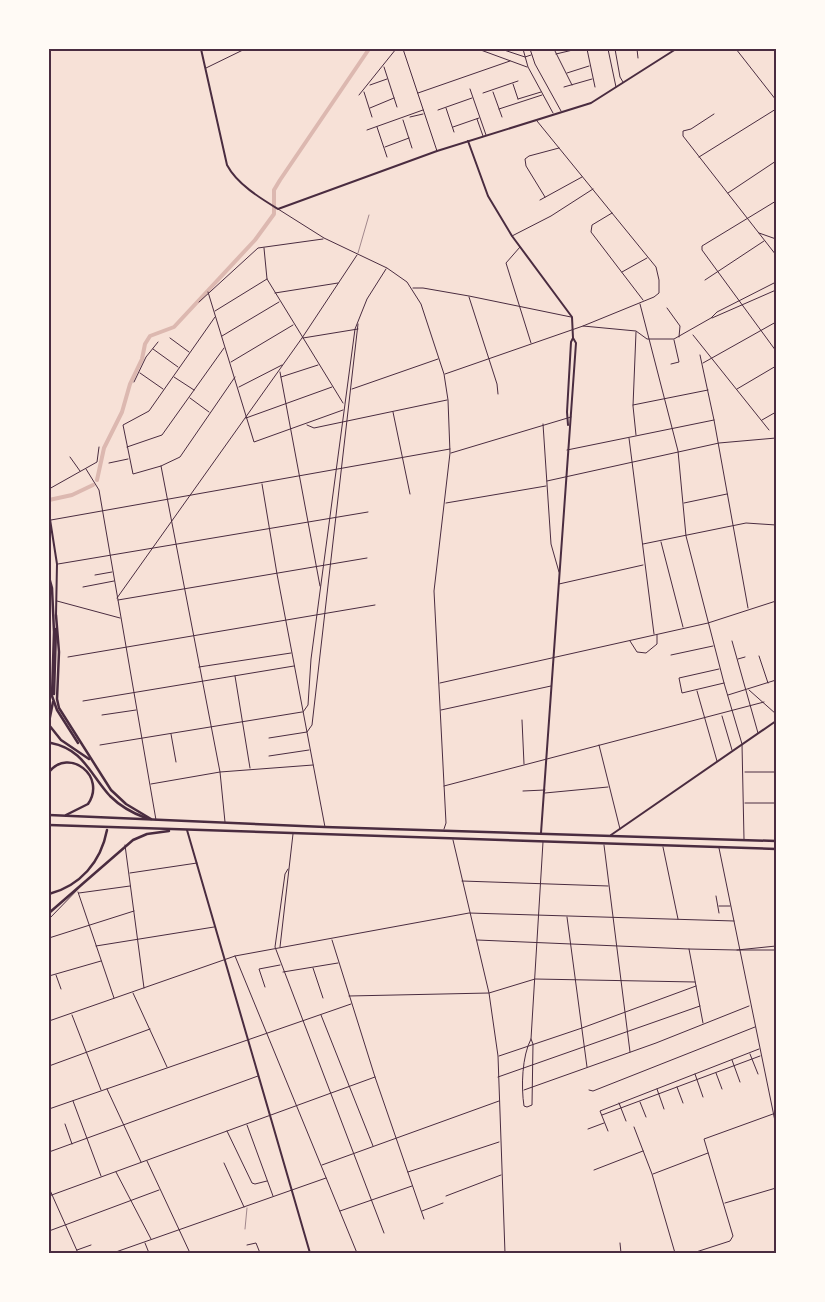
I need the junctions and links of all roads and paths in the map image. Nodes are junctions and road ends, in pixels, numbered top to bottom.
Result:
1 (201, 49) edge
2 (245, 49) edge
3 (396, 49) edge
4 (403, 49) edge
5 (478, 49) edge
6 (501, 49) edge
7 (523, 49) edge
8 (530, 49) edge
9 (554, 49) edge
10 (577, 49) edge
11 (587, 49) edge
12 (608, 49) edge
13 (615, 49) edge
14 (636, 49) edge
15 (676, 49) edge
16 (736, 49) edge
17 (556, 54) junction
18 (532, 55) junction
19 (525, 57) junction
20 (638, 58) dead end
21 (510, 61) junction
22 (384, 66) junction
23 (591, 66) junction
24 (206, 68) junction
25 (528, 68) junction
26 (566, 73) junction
27 (388, 78) junction
28 (593, 78) junction
29 (518, 81) dead end
30 (624, 82) junction
31 (513, 83) junction
32 (572, 85) junction
33 (368, 86) junction
34 (564, 87) dead end
35 (595, 87) dead end
36 (616, 87) junction
37 (470, 89) dead end
38 (492, 90) junction
39 (363, 91) junction
40 (541, 92) junction
41 (417, 93) junction
42 (484, 94) dead end
43 (359, 95) dead end
44 (543, 95) junction
45 (395, 98) junction
46 (473, 98) junction
47 (518, 99) junction
48 (776, 100) edge
49 (520, 102) junction
50 (397, 107) dead end
51 (446, 107) junction
52 (369, 108) junction
53 (776, 108) edge
54 (499, 109) junction
55 (423, 110) junction
56 (438, 110) dead end
57 (561, 112) junction
58 (424, 113) junction
59 (553, 114) junction
60 (714, 114) dead end
61 (410, 116) junction
62 (372, 117) dead end
63 (502, 117) dead end
64 (479, 118) junction
65 (402, 119) junction
66 (536, 119) junction
67 (377, 127) junction
68 (452, 127) junction
69 (368, 130) dead end
70 (454, 132) dead end
71 (485, 135) junction
72 (409, 138) junction
73 (468, 141) junction
74 (384, 147) junction
75 (412, 148) dead end
76 (560, 148) junction
77 (437, 151) junction
78 (387, 157) dead end
79 (698, 157) junction
80 (776, 160) edge
81 (583, 177) junction
82 (593, 189) junction
83 (727, 193) junction
84 (545, 197) junction
85 (540, 200) dead end
86 (776, 201) edge
87 (277, 208) junction
88 (613, 212) junction
89 (369, 215) dead end
90 (747, 218) junction
91 (758, 232) junction
92 (512, 236) junction
93 (324, 238) junction
94 (776, 239) edge
95 (764, 240) junction
96 (520, 247) junction
97 (264, 248) junction
98 (358, 254) junction
99 (776, 255) edge
100 (648, 258) junction
101 (387, 268) junction
102 (621, 272) junction
103 (717, 273) junction
104 (267, 279) junction
105 (705, 280) dead end
106 (776, 282) edge
107 (338, 283) junction
108 (413, 288) junction
109 (776, 290) edge
110 (208, 292) junction
111 (275, 294) junction
112 (468, 296) junction
113 (643, 300) junction
114 (739, 301) junction
115 (199, 302) dead end
116 (280, 302) junction
117 (640, 304) junction
118 (519, 306) junction
119 (742, 306) junction
120 (667, 308) dead end
121 (214, 312) junction
122 (215, 317) junction
123 (572, 317) junction
124 (711, 318) junction
125 (776, 322) edge
126 (358, 323) junction
127 (293, 325) junction
128 (583, 326) junction
129 (359, 328) junction
130 (355, 329) junction
131 (572, 329) junction
132 (761, 331) junction
133 (636, 332) junction
134 (693, 335) dead end
135 (222, 336) junction
136 (170, 338) dead end
137 (302, 338) junction
138 (573, 338) junction
139 (678, 338) junction
140 (648, 339) junction
141 (674, 340) junction
142 (158, 342) dead end
143 (531, 344) junction
144 (153, 348) junction
145 (224, 348) junction
146 (776, 351) edge
147 (189, 352) junction
148 (700, 355) dead end
149 (490, 358) junction
150 (439, 359) junction
151 (711, 359) junction
152 (230, 362) junction
153 (703, 363) junction
154 (318, 364) junction
155 (671, 364) dead end
156 (283, 365) junction
157 (776, 366) edge
158 (178, 368) junction
159 (279, 371) junction
160 (139, 372) junction
161 (348, 372) junction
162 (354, 372) junction
163 (444, 374) junction
164 (173, 376) junction
165 (234, 377) junction
166 (280, 377) junction
167 (134, 382) dead end
168 (332, 387) junction
169 (238, 388) junction
170 (352, 389) junction
171 (736, 389) junction
172 (164, 390) junction
173 (194, 390) junction
174 (708, 390) junction
175 (568, 391) junction
176 (573, 391) junction
177 (498, 394) dead end
178 (190, 397) junction
179 (448, 400) junction
180 (664, 400) junction
181 (344, 404) junction
182 (285, 405) junction
183 (633, 406) junction
184 (343, 410) junction
185 (392, 411) junction
186 (210, 412) junction
187 (776, 412) edge
188 (567, 417) junction
189 (571, 417) junction
190 (246, 418) junction
191 (349, 420) junction
192 (714, 420) junction
193 (762, 420) junction
194 (341, 422) junction
195 (543, 424) junction
196 (307, 425) junction
197 (569, 426) junction
198 (673, 428) junction
199 (769, 430) dead end
200 (290, 431) junction
201 (636, 436) junction
202 (629, 438) junction
203 (776, 438) edge
204 (718, 442) junction
205 (99, 447) dead end
206 (126, 447) junction
207 (450, 448) junction
208 (567, 450) junction
209 (678, 451) junction
210 (450, 453) junction
211 (70, 457) dead end
212 (402, 457) junction
213 (128, 458) junction
214 (633, 462) junction
215 (109, 463) dead end
216 (161, 466) junction
217 (86, 469) junction
218 (342, 469) junction
219 (337, 470) junction
220 (81, 472) junction
221 (565, 476) junction
222 (298, 477) junction
223 (547, 480) junction
224 (262, 483) junction
225 (547, 486) junction
226 (49, 490) edge
227 (410, 494) dead end
228 (727, 494) junction
229 (192, 496) junction
230 (167, 499) junction
231 (446, 503) junction
232 (684, 503) junction
233 (102, 511) junction
234 (368, 512) dead end
235 (49, 513) edge
236 (330, 518) junction
237 (335, 518) junction
238 (51, 520) junction
239 (307, 522) junction
240 (172, 524) junction
241 (733, 525) junction
242 (776, 525) edge
243 (270, 529) junction
244 (686, 536) junction
245 (661, 541) junction
246 (642, 544) junction
247 (176, 546) junction
248 (153, 549) junction
249 (110, 556) junction
250 (367, 558) dead end
251 (57, 564) junction
252 (644, 564) junction
253 (324, 566) junction
254 (329, 566) junction
255 (315, 567) junction
256 (113, 572) junction
257 (559, 572) junction
258 (277, 574) junction
259 (95, 575) dead end
260 (49, 577) edge
261 (114, 581) junction
262 (558, 584) junction
263 (83, 587) dead end
264 (321, 589) junction
265 (327, 589) junction
266 (184, 590) junction
267 (117, 599) junction
268 (56, 601) junction
269 (776, 601) edge
270 (375, 605) dead end
271 (748, 609) junction
272 (324, 614) junction
273 (56, 615) junction
274 (318, 615) junction
275 (120, 618) junction
276 (285, 620) junction
277 (708, 623) junction
278 (683, 628) junction
279 (54, 632) junction
280 (657, 634) junction
281 (315, 635) junction
282 (654, 635) junction
283 (192, 636) junction
284 (321, 636) junction
285 (630, 641) junction
286 (732, 641) dead end
287 (714, 646) junction
288 (126, 647) junction
289 (292, 653) junction
290 (671, 655) dead end
291 (759, 656) dead end
292 (68, 657) dead end
293 (746, 657) dead end
294 (552, 658) junction
295 (311, 659) junction
296 (318, 660) junction
297 (737, 660) junction
298 (294, 666) junction
299 (198, 667) junction
300 (720, 669) junction
301 (235, 676) junction
302 (776, 680) edge
303 (201, 682) junction
304 (439, 683) junction
305 (768, 683) junction
306 (724, 684) junction
307 (551, 686) junction
308 (697, 690) junction
309 (748, 690) junction
310 (134, 693) junction
311 (728, 696) junction
312 (84, 701) dead end
313 (764, 702) junction
314 (751, 707) junction
315 (137, 710) junction
316 (440, 710) junction
317 (733, 711) junction
318 (303, 712) junction
319 (721, 714) junction
320 (776, 714) edge
321 (102, 715) dead end
322 (705, 717) junction
323 (522, 720) dead end
324 (776, 721) edge
325 (242, 722) junction
326 (49, 724) edge
327 (210, 727) junction
328 (307, 732) junction
329 (170, 733) junction
330 (758, 734) junction
331 (142, 738) junction
332 (269, 738) dead end
333 (50, 743) dead end
334 (78, 743) dead end
335 (742, 744) junction
336 (100, 745) dead end
337 (599, 745) junction
338 (310, 750) junction
339 (732, 751) junction
340 (269, 756) dead end
341 (546, 760) junction
342 (92, 762) junction
343 (176, 762) dead end
344 (717, 762) junction
345 (313, 765) junction
346 (524, 765) junction
347 (250, 769) junction
348 (49, 772) edge
349 (220, 772) junction
350 (744, 772) junction
351 (776, 772) edge
352 (150, 784) junction
353 (443, 786) junction
354 (608, 788) junction
355 (523, 791) dead end
356 (545, 792) junction
357 (744, 803) junction
358 (776, 803) edge
359 (49, 815) edge
360 (64, 815) junction
361 (154, 820) junction
362 (226, 823) junction
363 (49, 825) edge
364 (325, 827) junction
365 (187, 829) junction
366 (108, 830) dead end
367 (175, 830) junction
368 (444, 830) junction
369 (620, 830) junction
370 (293, 833) junction
371 (541, 833) junction
372 (611, 835) junction
373 (453, 839) junction
374 (744, 840) junction
375 (776, 840) edge
376 (543, 842) junction
377 (604, 844) junction
378 (125, 845) junction
379 (663, 846) junction
380 (719, 848) junction
381 (776, 849) edge
382 (197, 863) junction
383 (288, 868) junction
384 (129, 873) junction
385 (85, 881) junction
386 (461, 881) junction
387 (540, 884) junction
388 (131, 886) junction
389 (608, 886) junction
390 (78, 892) junction
391 (49, 894) edge
392 (716, 896) dead end
393 (719, 906) junction
394 (731, 906) junction
395 (134, 911) junction
396 (49, 912) edge
397 (469, 913) junction
398 (719, 913) dead end
399 (538, 915) junction
400 (567, 916) junction
401 (612, 917) junction
402 (49, 919) edge
403 (678, 919) junction
404 (734, 921) junction
405 (90, 925) junction
406 (215, 927) junction
407 (49, 938) edge
408 (139, 938) junction
409 (331, 938) junction
410 (476, 940) junction
411 (537, 943) junction
412 (571, 945) junction
413 (96, 946) junction
414 (280, 946) junction
415 (616, 946) junction
416 (776, 946) edge
417 (275, 947) junction
418 (689, 949) junction
419 (740, 950) junction
420 (776, 950) edge
421 (235, 956) junction
422 (225, 959) junction
423 (101, 961) junction
424 (339, 963) junction
425 (281, 965) junction
426 (312, 968) junction
427 (283, 972) junction
428 (56, 974) junction
429 (49, 976) edge
430 (535, 979) junction
431 (576, 981) junction
432 (620, 982) junction
433 (695, 982) junction
434 (696, 986) junction
435 (265, 987) dead end
436 (144, 988) junction
437 (61, 989) dead end
438 (133, 992) junction
439 (489, 993) junction
440 (348, 996) junction
441 (114, 998) junction
442 (323, 998) dead end
443 (351, 1004) junction
444 (700, 1006) junction
445 (750, 1006) junction
446 (624, 1013) junction
447 (72, 1014) junction
448 (321, 1014) junction
449 (302, 1020) junction
450 (49, 1021) edge
451 (704, 1024) junction
452 (755, 1027) junction
453 (582, 1028) junction
454 (150, 1029) junction
455 (267, 1032) junction
456 (627, 1032) junction
457 (248, 1039) junction
458 (531, 1039) junction
459 (533, 1044) junction
460 (527, 1046) junction
461 (584, 1048) junction
462 (760, 1049) junction
463 (87, 1051) junction
464 (630, 1052) junction
465 (749, 1053) junction
466 (762, 1055) junction
467 (498, 1056) junction
468 (752, 1059) junction
469 (732, 1060) junction
470 (49, 1066) edge
471 (534, 1066) junction
472 (734, 1066) junction
473 (587, 1067) junction
474 (167, 1068) junction
475 (525, 1069) junction
476 (716, 1073) junction
477 (695, 1074) junction
478 (758, 1074) dead end
479 (259, 1076) junction
480 (375, 1077) junction
481 (498, 1077) junction
482 (697, 1080) junction
483 (740, 1082) dead end
484 (349, 1086) junction
485 (677, 1087) junction
486 (533, 1088) junction
487 (107, 1089) junction
488 (656, 1089) junction
489 (722, 1089) dead end
490 (524, 1090) junction
491 (589, 1090) dead end
492 (101, 1091) junction
493 (330, 1093) junction
494 (658, 1094) junction
495 (703, 1096) dead end
496 (73, 1101) junction
497 (640, 1101) junction
498 (499, 1102) junction
499 (619, 1103) junction
500 (683, 1103) dead end
501 (297, 1106) junction
502 (621, 1108) junction
503 (664, 1109) dead end
504 (49, 1110) edge
505 (774, 1113) junction
506 (270, 1115) junction
507 (602, 1115) junction
508 (646, 1118) dead end
509 (626, 1121) dead end
510 (605, 1122) junction
511 (64, 1124) dead end
512 (246, 1124) junction
513 (125, 1126) junction
514 (776, 1126) edge
515 (634, 1127) dead end
516 (588, 1130) dead end
517 (227, 1131) junction
518 (608, 1131) dead end
519 (88, 1139) junction
520 (397, 1139) junction
521 (500, 1142) junction
522 (72, 1144) junction
523 (373, 1147) junction
524 (644, 1151) junction
525 (49, 1152) edge
526 (708, 1153) junction
527 (354, 1154) junction
528 (147, 1161) junction
529 (142, 1162) junction
530 (224, 1164) dead end
531 (321, 1165) junction
532 (594, 1170) dead end
533 (116, 1172) junction
534 (408, 1172) junction
535 (652, 1174) junction
536 (502, 1175) junction
537 (102, 1177) junction
538 (326, 1178) junction
539 (267, 1181) junction
540 (412, 1186) junction
541 (49, 1188) edge
542 (776, 1188) edge
543 (159, 1190) junction
544 (293, 1190) junction
545 (50, 1195) edge
546 (446, 1196) dead end
547 (274, 1197) junction
548 (131, 1200) junction
549 (372, 1200) junction
550 (443, 1203) dead end
551 (724, 1204) junction
552 (247, 1206) junction
553 (244, 1207) junction
554 (422, 1211) junction
555 (339, 1212) junction
556 (424, 1219) dead end
557 (65, 1225) junction
558 (246, 1228) dead end
559 (179, 1230) junction
560 (49, 1231) edge
561 (384, 1233) dead end
562 (151, 1240) junction
563 (145, 1242) junction
564 (620, 1244) dead end
565 (91, 1245) dead end
566 (247, 1245) dead end
567 (77, 1250) junction
568 (78, 1253) edge
569 (113, 1253) edge
570 (149, 1253) edge
571 (190, 1253) edge
572 (260, 1253) edge
573 (310, 1253) edge
574 (357, 1253) edge
575 (505, 1253) edge
576 (622, 1253) edge
577 (675, 1253) edge
578 (693, 1253) edge

1 - 24 street
2 - 24 street
3 - 22 street
4 - 41 street
5 - 21 street
6 - 19 street
7 - 19 street
8 - 18 street
9 - 17 street
10 - 17 street
11 - 23 street
12 - 36 street
13 - 30 street
14 - 20 street
15 - 30 street
16 - 48 street
17 - 26 street
18 - 19 street
18 - 57 street
19 - 25 street
21 - 25 street
21 - 41 street
22 - 27 street
22 - 33 street
23 - 26 street
23 - 28 street
24 - 87 street
25 - 40 street
26 - 32 street
27 - 33 street
27 - 45 street
28 - 32 street
28 - 35 street
29 - 31 street
30 - 36 street
31 - 38 street
31 - 47 street
32 - 34 street
33 - 39 street
36 - 57 street
37 - 46 street
38 - 42 street
38 - 54 street
39 - 43 street
39 - 52 street
40 - 44 street
40 - 47 street
41 - 55 street
44 - 49 street
44 - 59 street
45 - 50 street
45 - 52 street
46 - 51 street
46 - 64 street
47 - 49 street
49 - 54 street
51 - 56 street
51 - 68 street
52 - 62 street
53 - 79 street
54 - 63 street
55 - 58 street
55 - 61 street
57 - 59 street
58 - 61 street
58 - 77 street
59 - 66 street
60 - 79 street
61 - 65 street
64 - 68 street
64 - 71 street
65 - 67 street
65 - 72 street
66 - 71 street
66 - 76 street
67 - 69 street
67 - 74 street
68 - 70 street
71 - 73 street
72 - 74 street
72 - 75 street
73 - 77 street
73 - 92 street
74 - 78 street
76 - 81 street
76 - 84 street
77 - 87 street
79 - 83 street
80 - 83 street
81 - 82 street
81 - 84 street
82 - 88 street
82 - 92 street
83 - 90 street
84 - 85 street
86 - 90 street
87 - 93 street
88 - 100 street
88 - 102 street
89 - 98 lane
90 - 91 street
90 - 103 street
91 - 94 street
91 - 95 street
92 - 96 street
93 - 97 street
93 - 98 street
95 - 99 street
95 - 103 street
96 - 118 street
96 - 123 street
97 - 104 street
97 - 110 street
98 - 101 street
98 - 107 street
100 - 102 street
100 - 113 street
101 - 108 street
101 - 126 street
102 - 113 street
103 - 105 street
103 - 114 street
104 - 111 street
104 - 121 street
106 - 114 street
107 - 111 street
107 - 137 street
108 - 112 street
108 - 150 street
109 - 119 street
110 - 115 street
110 - 121 street
111 - 116 street
112 - 118 street
112 - 149 street
113 - 117 street
114 - 119 street
114 - 124 street
116 - 127 street
116 - 135 street
117 - 128 street
117 - 140 street
118 - 123 street
118 - 143 street
119 - 124 street
119 - 132 street
120 - 139 street
121 - 122 street
122 - 135 street
122 - 147 street
123 - 131 street
124 - 139 street
125 - 132 street
126 - 129 street
126 - 130 street
127 - 137 street
127 - 152 street
128 - 131 street
128 - 133 street
129 - 130 street
129 - 162 street
130 - 137 street
130 - 161 street
131 - 138 street
131 - 143 street
132 - 146 street
132 - 151 street
133 - 140 street
133 - 183 street
134 - 151 street
135 - 145 street
136 - 147 street
137 - 154 street
137 - 156 street
138 - 175 street
138 - 176 street
139 - 141 street
140 - 141 street
140 - 180 street
141 - 155 street
142 - 144 street
143 - 149 street
144 - 158 street
144 - 160 street
145 - 152 street
145 - 173 street
147 - 158 street
148 - 153 street
149 - 163 street
149 - 177 street
150 - 163 street
150 - 170 street
151 - 153 street
151 - 171 street
152 - 165 street
153 - 174 street
154 - 166 street
154 - 168 street
156 - 159 street
156 - 169 street
157 - 171 street
158 - 164 street
159 - 166 street
159 - 190 street
160 - 167 street
160 - 172 street
161 - 162 street
161 - 181 street
162 - 170 street
163 - 179 street
164 - 172 street
164 - 173 street
165 - 169 street
165 - 186 street
166 - 182 street
168 - 181 street
168 - 182 street
169 - 190 street
170 - 191 street
171 - 193 street
172 - 206 street
173 - 178 street
174 - 180 street
174 - 192 street
175 - 176 street
175 - 188 street
176 - 189 street
178 - 186 street
178 - 206 street
179 - 185 street
179 - 207 street
180 - 183 street
180 - 198 street
181 - 184 street
182 - 190 street
182 - 200 street
183 - 201 street
184 - 194 street
184 - 196 street
185 - 191 street
185 - 212 street
186 - 216 street
187 - 193 street
188 - 189 street
188 - 195 street
188 - 197 street
189 - 197 street
190 - 200 street
190 - 229 street
191 - 194 street
191 - 218 street
192 - 198 street
192 - 204 street
193 - 199 street
194 - 196 street
194 - 219 street
195 - 210 street
195 - 223 street
196 - 200 street
197 - 208 street
198 - 201 street
198 - 209 street
200 - 222 street
201 - 202 street
202 - 208 street
202 - 214 street
203 - 204 street
204 - 209 street
204 - 228 street
205 - 217 street
206 - 213 street
207 - 210 street
207 - 212 street
208 - 221 street
209 - 214 street
209 - 232 street
210 - 231 street
211 - 220 street
212 - 218 street
212 - 227 street
213 - 215 street
213 - 216 street
214 - 221 street
214 - 246 street
216 - 230 street
217 - 220 street
217 - 233 street
218 - 219 street
218 - 237 street
219 - 222 street
219 - 236 street
220 - 226 street
221 - 223 street
221 - 257 street
222 - 224 street
222 - 239 street
223 - 225 street
224 - 229 street
224 - 243 street
225 - 231 street
225 - 257 street
228 - 232 street
228 - 241 street
229 - 230 street
229 - 240 street
230 - 233 street
230 - 240 street
231 - 304 street
232 - 244 street
233 - 238 street
233 - 249 street
234 - 237 street
235 - 238 street
236 - 237 street
236 - 239 street
236 - 253 street
237 - 254 street
238 - 251 street
239 - 243 street
239 - 255 street
240 - 247 street
240 - 248 street
241 - 242 street
241 - 244 street
241 - 271 street
243 - 247 street
243 - 258 street
244 - 245 street
244 - 277 street
245 - 246 street
245 - 278 street
246 - 252 street
247 - 248 street
247 - 266 street
248 - 249 street
248 - 267 street
249 - 251 street
249 - 256 street
250 - 254 street
251 - 268 street
252 - 262 street
252 - 282 street
253 - 254 street
253 - 255 street
253 - 264 street
254 - 265 street
255 - 258 street
255 - 264 street
256 - 259 street
256 - 261 street
257 - 262 street
258 - 266 street
258 - 276 street
260 - 279 highway
261 - 263 street
261 - 267 street
262 - 294 street
264 - 265 street
264 - 274 street
265 - 272 street
266 - 267 street
266 - 283 street
267 - 275 street
268 - 273 street
268 - 275 street
269 - 271 street
270 - 272 street
271 - 277 street
272 - 274 street
272 - 284 street
273 - 279 highway
273 - 326 highway
273 - 342 highway
274 - 276 street
274 - 281 street
275 - 288 street
276 - 283 street
276 - 289 street
277 - 278 street
277 - 287 street
278 - 280 street
279 - 334 highway
280 - 282 street
280 - 285 street
281 - 284 street
281 - 295 street
282 - 285 street
283 - 288 street
283 - 299 street
284 - 296 street
285 - 294 street
286 - 297 street
287 - 290 street
287 - 300 street
288 - 292 street
288 - 310 street
289 - 298 street
289 - 299 street
291 - 305 street
293 - 297 street
294 - 304 street
294 - 307 street
295 - 296 street
295 - 318 street
296 - 328 street
297 - 309 street
298 - 301 street
298 - 318 street
299 - 303 street
300 - 306 street
300 - 308 street
301 - 303 street
301 - 325 street
302 - 305 street
303 - 310 street
303 - 327 street
304 - 316 street
305 - 309 street
306 - 308 street
306 - 311 street
307 - 316 street
307 - 341 street
308 - 322 street
309 - 311 street
309 - 313 street
309 - 314 street
310 - 312 street
310 - 315 street
311 - 317 street
313 - 314 street
313 - 320 street
314 - 317 street
314 - 330 street
315 - 321 street
315 - 331 street
316 - 353 street
317 - 319 street
317 - 335 street
318 - 325 street
318 - 328 street
319 - 322 street
319 - 339 street
322 - 337 street
322 - 344 street
323 - 346 street
324 - 330 street
325 - 327 street
325 - 347 street
326 - 342 highway
327 - 329 street
327 - 349 street
328 - 332 street
328 - 338 street
329 - 331 street
329 - 343 street
330 - 335 street
331 - 336 street
331 - 352 street
333 - 361 highway
335 - 339 street
335 - 350 street
337 - 341 street
337 - 354 street
338 - 340 street
338 - 345 street
339 - 344 street
341 - 346 street
341 - 356 street
342 - 361 highway
344 - 369 street
345 - 347 street
345 - 364 street
346 - 353 street
347 - 349 street
348 - 360 highway
349 - 352 street
349 - 362 street
350 - 351 street
350 - 357 street
352 - 361 street
353 - 368 street
354 - 356 street
354 - 369 street
355 - 356 street
356 - 371 street
357 - 358 street
357 - 374 street
359 - 360 highway
360 - 361 highway
361 - 362 highway
362 - 364 highway
363 - 367 highway
364 - 368 highway
365 - 367 highway
365 - 370 highway
365 - 382 street
366 - 391 highway
367 - 378 highway
368 - 371 highway
369 - 372 street
370 - 373 highway
370 - 383 street
371 - 372 highway
372 - 374 highway
373 - 376 highway
373 - 386 street
374 - 375 highway
376 - 377 highway
376 - 387 street
377 - 379 highway
377 - 389 street
378 - 384 street
378 - 385 highway
379 - 380 highway
379 - 403 street
380 - 381 highway
380 - 394 street
382 - 384 street
382 - 406 street
383 - 414 street
383 - 417 street
384 - 388 street
385 - 390 street
385 - 396 highway
386 - 387 street
386 - 397 street
387 - 389 street
387 - 399 street
388 - 390 street
388 - 395 street
389 - 401 street
390 - 402 street
390 - 405 street
392 - 393 street
393 - 394 street
393 - 398 street
394 - 404 street
395 - 405 street
395 - 408 street
397 - 399 street
397 - 409 street
397 - 410 street
399 - 400 street
399 - 411 street
400 - 401 street
400 - 412 street
401 - 403 street
401 - 415 street
403 - 404 street
404 - 419 street
405 - 407 street
405 - 413 street
406 - 408 street
406 - 422 street
408 - 413 street
408 - 436 street
409 - 414 street
409 - 424 street
410 - 411 street
410 - 439 street
411 - 412 street
411 - 430 street
412 - 415 street
412 - 431 street
413 - 423 street
414 - 417 street
415 - 418 street
415 - 432 street
416 - 419 street
417 - 421 street
417 - 425 street
418 - 419 street
418 - 433 street
419 - 420 street
419 - 445 street
421 - 422 street
421 - 455 street
422 - 436 street
422 - 457 street
423 - 428 street
423 - 441 street
424 - 426 street
424 - 440 street
425 - 427 street
425 - 435 street
426 - 427 street
426 - 442 street
427 - 449 street
428 - 429 street
428 - 437 street
430 - 431 street
430 - 439 street
430 - 458 street
431 - 432 street
431 - 453 street
432 - 433 street
432 - 446 street
433 - 434 street
434 - 444 street
434 - 446 street
436 - 438 street
438 - 441 street
438 - 454 street
439 - 440 street
439 - 467 street
440 - 443 street
441 - 447 street
443 - 448 street
443 - 480 street
444 - 451 street
444 - 456 street
445 - 451 street
445 - 452 street
446 - 453 street
446 - 456 street
447 - 450 street
447 - 463 street
448 - 449 street
448 - 484 street
449 - 455 street
449 - 493 street
451 - 464 street
452 - 462 street
452 - 491 street
453 - 459 street
453 - 461 street
454 - 463 street
454 - 474 street
455 - 457 street
455 - 501 street
456 - 461 street
456 - 464 street
457 - 474 street
457 - 479 street
458 - 459 street
458 - 460 street
459 - 460 street
459 - 471 street
460 - 467 street
460 - 475 street
461 - 471 street
461 - 473 street
462 - 465 street
462 - 466 street
463 - 470 street
463 - 492 street
464 - 473 street
465 - 468 street
465 - 469 street
466 - 468 street
466 - 505 street
467 - 481 street
468 - 472 street
468 - 478 street
469 - 472 street
469 - 477 street
471 - 475 street
471 - 486 street
472 - 476 street
472 - 483 street
473 - 486 street
474 - 487 street
475 - 481 street
475 - 490 street
476 - 482 street
476 - 489 street
477 - 482 street
477 - 488 street
479 - 506 street
479 - 513 street
480 - 484 street
480 - 520 street
481 - 498 street
482 - 485 street
482 - 495 street
484 - 493 street
484 - 523 street
485 - 494 street
485 - 500 street
486 - 490 street
486 - 490 street
487 - 492 street
487 - 513 street
488 - 494 street
488 - 499 street
492 - 496 street
493 - 501 street
493 - 527 street
494 - 497 street
494 - 503 street
496 - 504 street
496 - 519 street
497 - 502 street
497 - 508 street
498 - 520 street
498 - 521 street
499 - 502 street
499 - 507 street
501 - 506 street
501 - 531 street
502 - 507 street
502 - 509 street
505 - 514 street
505 - 526 street
506 - 512 street
506 - 544 street
507 - 510 street
510 - 516 street
510 - 518 street
511 - 522 street
512 - 517 street
512 - 539 street
513 - 519 street
513 - 529 street
515 - 524 street
517 - 528 street
517 - 539 street
519 - 522 street
519 - 537 street
520 - 523 street
520 - 534 street
521 - 534 street
521 - 536 street
522 - 525 street
523 - 527 street
524 - 532 street
524 - 535 street
526 - 535 street
526 - 551 street
527 - 531 street
527 - 549 street
528 - 529 street
528 - 543 street
529 - 533 street
530 - 553 street
531 - 538 street
533 - 537 street
533 - 548 street
534 - 540 street
535 - 577 street
536 - 546 street
536 - 575 street
537 - 545 street
538 - 544 street
538 - 555 street
539 - 547 street
540 - 549 street
540 - 554 street
541 - 545 street
542 - 551 street
543 - 548 street
543 - 559 street
544 - 547 street
544 - 573 street
545 - 557 street
547 - 552 street
548 - 557 street
548 - 562 street
549 - 555 street
549 - 561 street
550 - 554 street
551 - 578 street
552 - 553 street
552 - 558 lane
553 - 559 street
554 - 556 street
555 - 574 street
557 - 560 street
557 - 567 street
559 - 562 street
559 - 571 street
562 - 563 street
563 - 569 street
563 - 570 street
564 - 576 street
565 - 567 street
566 - 572 street
567 - 568 street

